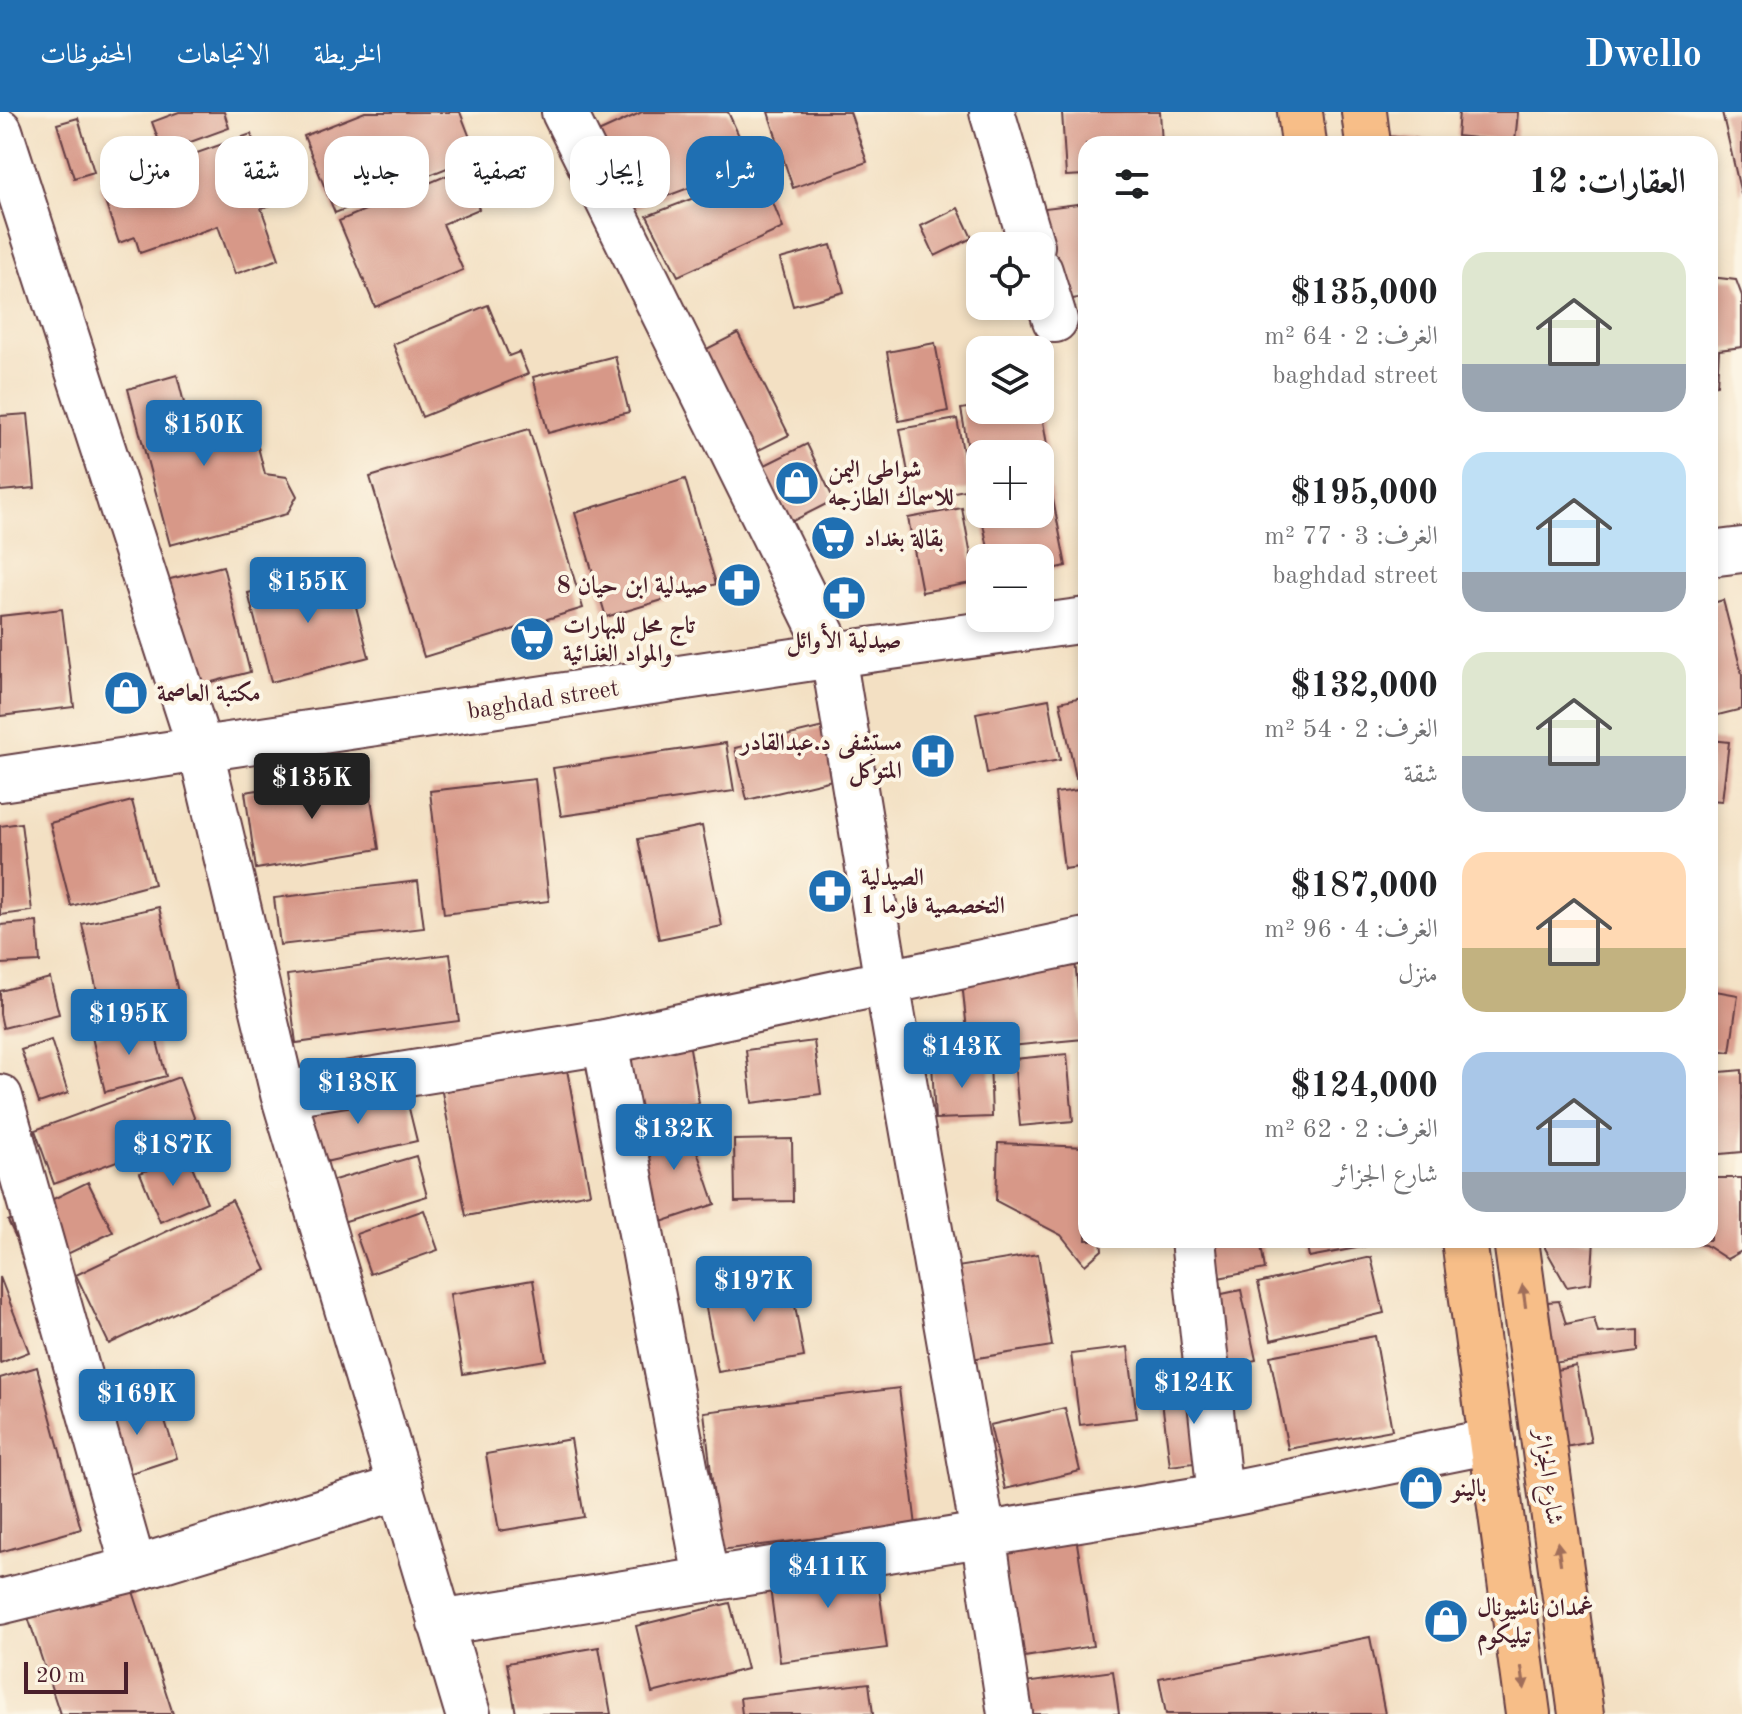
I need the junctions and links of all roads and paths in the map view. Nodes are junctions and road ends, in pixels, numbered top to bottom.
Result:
1 (992, 112) edge
2 (1300, 112) edge
3 (1364, 112) edge
4 (567, 113) edge
5 (0, 131) edge
6 (1303, 136) edge
7 (1367, 136) edge
8 (1028, 232) edge
9 (1054, 317) edge
10 (1055, 320) dead end
11 (1742, 550) edge
12 (1718, 553) edge
13 (1078, 621) edge
14 (833, 655) junction
15 (201, 751) junction
16 (0, 779) edge
17 (1078, 942) edge
18 (887, 983) junction
19 (605, 1042) junction
20 (283, 1094) junction
21 (0, 1097) edge
22 (1194, 1248) edge
23 (1465, 1248) edge
24 (1517, 1248) edge
25 (1492, 1441) junction
26 (401, 1487) junction
27 (1220, 1496) junction
28 (983, 1534) junction
29 (134, 1569) junction
30 (706, 1578) junction
31 (0, 1602) edge
32 (440, 1623) junction
33 (468, 1714) edge
34 (1010, 1714) edge
35 (1528, 1714) edge
36 (1581, 1714) edge

1 - 8 street
2 - 6 main road
3 - 7 main road
4 - 14 street
5 - 15 street
9 - 10 street
11 - 12 street
13 - 14 street, baghdad street
14 - 15 street, baghdad street
14 - 18 street
15 - 16 street, baghdad street
15 - 20 street
17 - 18 street
18 - 19 street
18 - 28 street
19 - 20 street
19 - 30 street
20 - 26 street
21 - 29 street
22 - 27 street
23 - 25 main road
36 -> 24 main road, شارع الجزائر
25 - 27 street
25 -> 35 main road
26 - 29 street
26 - 32 street
27 - 28 street
28 - 30 street
28 - 34 street
29 - 31 street
30 - 32 street
32 - 33 street

